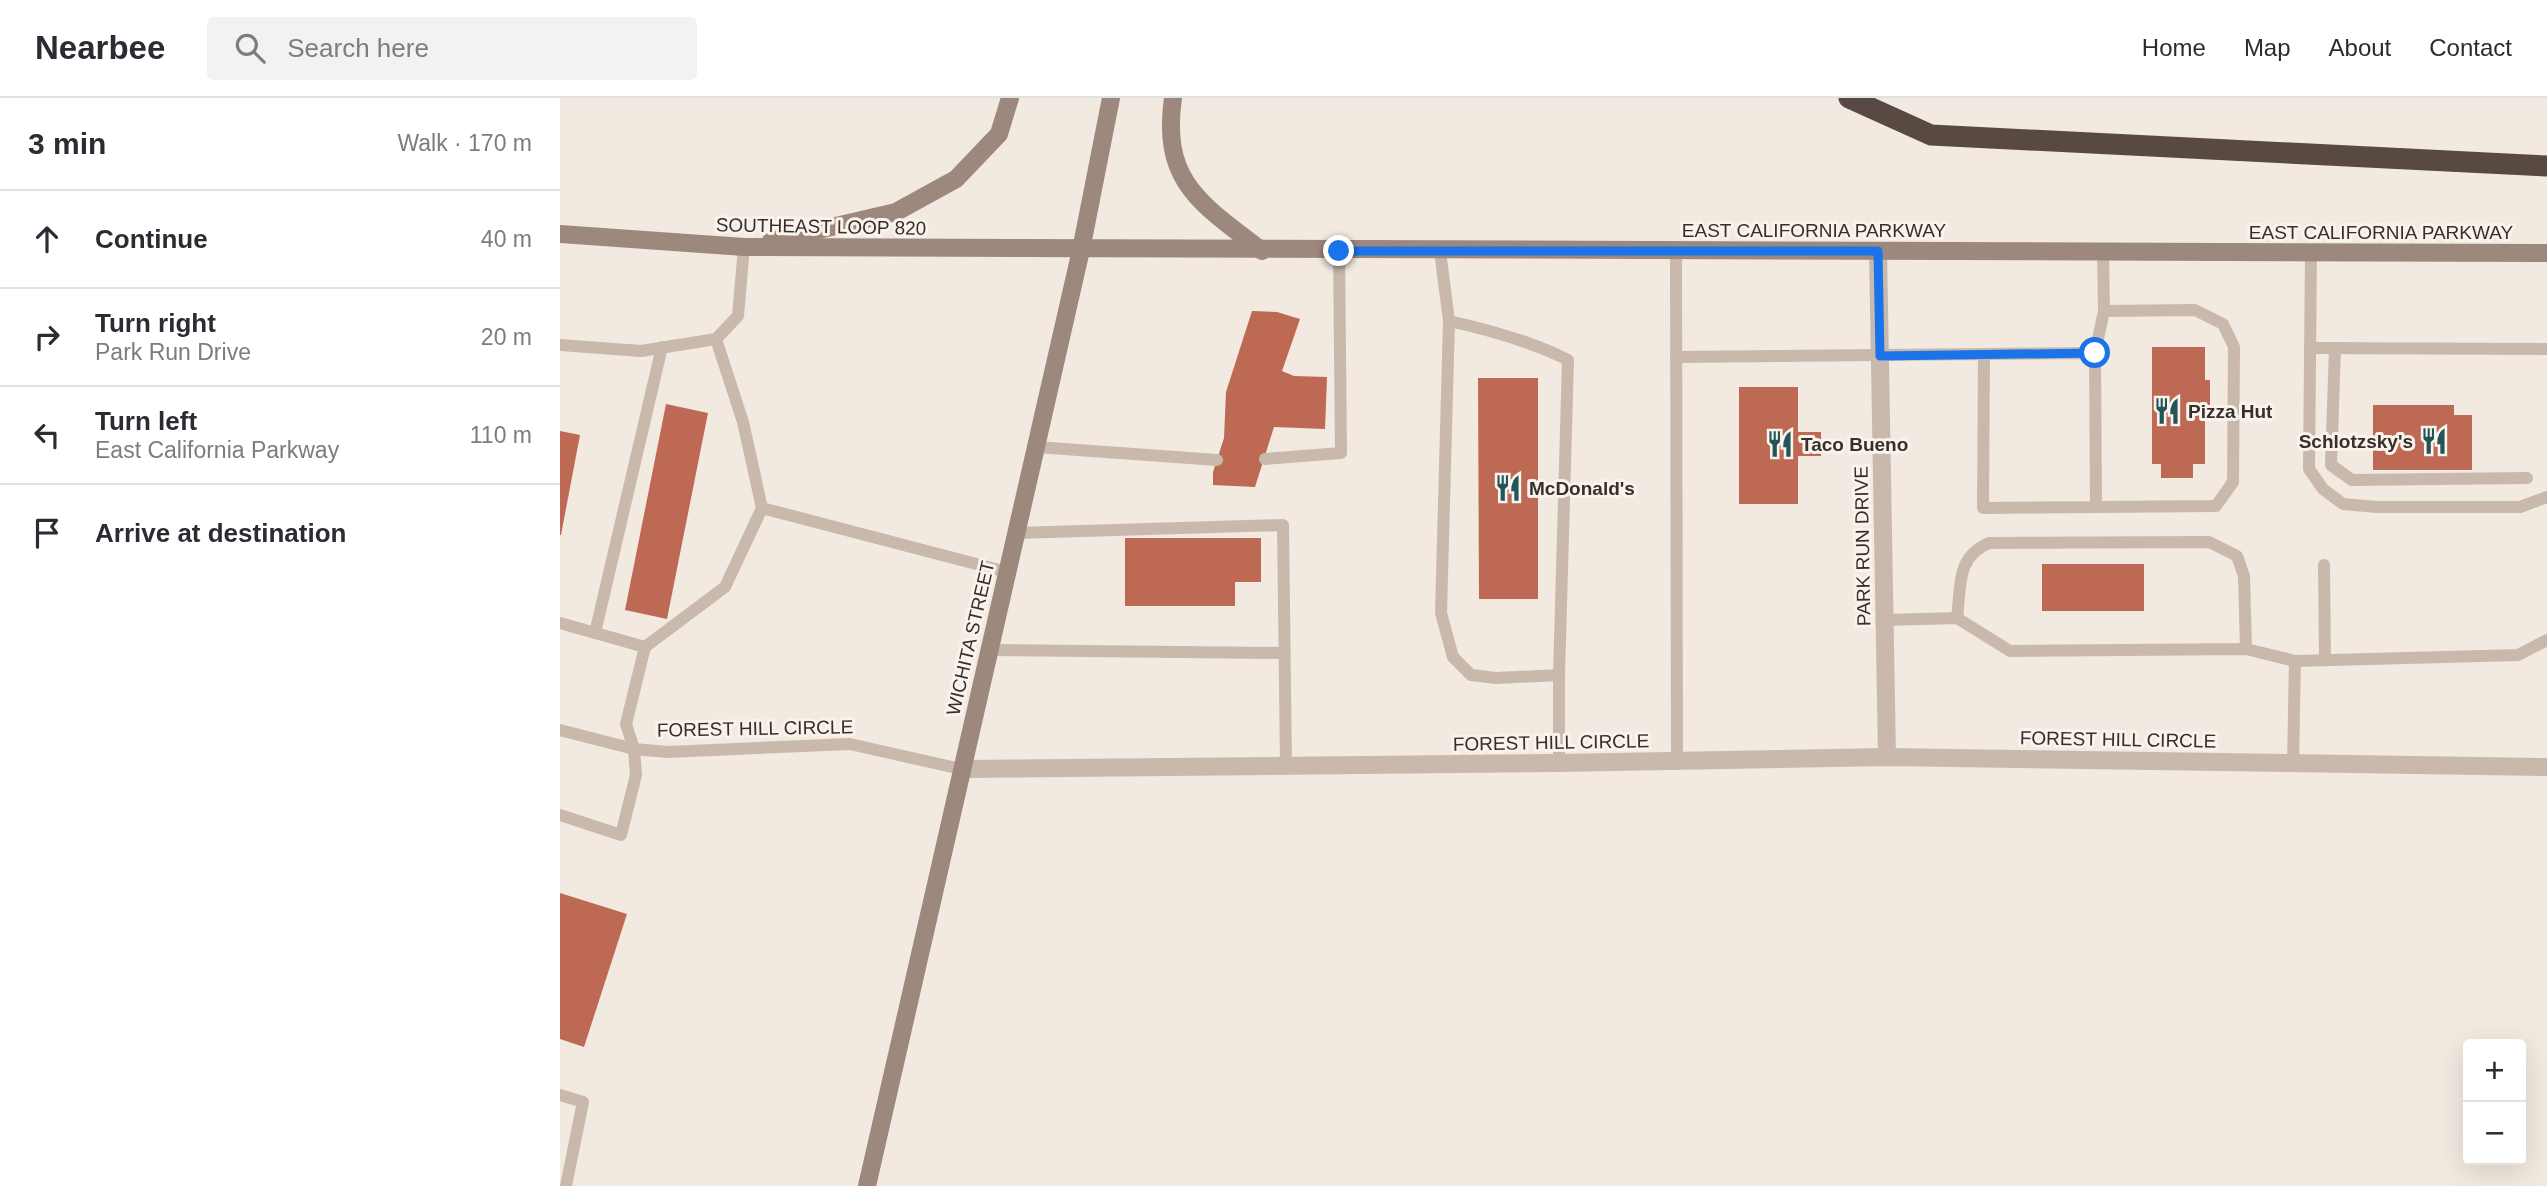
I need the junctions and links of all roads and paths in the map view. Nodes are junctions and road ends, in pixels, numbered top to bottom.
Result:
1 (1010, 98) edge
2 (1111, 98) edge
3 (1173, 98) edge
4 (1849, 98) edge
5 (2547, 166) edge
6 (560, 234) edge
7 (744, 247) junction
8 (1081, 250) junction
9 (1262, 251) junction
10 (1339, 251) junction
11 (1440, 251) junction
12 (1676, 251) junction
13 (1878, 251) junction
14 (2104, 252) junction
15 (2312, 252) junction
16 (2547, 253) edge
17 (2104, 310) junction
18 (1449, 321) junction
19 (716, 338) junction
20 (560, 345) edge
21 (662, 347) junction
22 (2310, 348) junction
23 (2335, 348) junction
24 (2547, 349) edge
25 (2095, 353) junction
26 (1984, 354) junction
27 (1880, 356) junction
28 (1676, 357) junction
29 (1036, 447) junction
30 (1265, 459) dead end
31 (1217, 460) dead end
32 (2528, 478) dead end
33 (2547, 497) edge
34 (2096, 506) junction
35 (762, 508) junction
36 (1016, 533) junction
37 (2324, 565) dead end
38 (1007, 572) junction
39 (1957, 618) junction
40 (1884, 620) junction
41 (560, 624) edge
42 (594, 633) junction
43 (2547, 640) edge
44 (645, 646) junction
45 (2246, 649) junction
46 (989, 650) junction
47 (1283, 653) junction
48 (2325, 660) junction
49 (2295, 661) junction
50 (1559, 675) junction
51 (560, 730) edge
52 (634, 749) junction
53 (1886, 757) junction
54 (1677, 761) junction
55 (2293, 763) junction
56 (1559, 764) junction
57 (1286, 766) junction
58 (2547, 767) edge
59 (961, 769) junction
60 (560, 815) edge
61 (560, 1095) edge
62 (566, 1186) edge
63 (867, 1186) edge

1 - 7 main road
2 - 8 main road, WICHITA STREET
3 - 9 main road
4 - 5 highway
6 - 7 main road, SOUTHEAST LOOP 820
7 - 8 main road, SOUTHEAST LOOP 820
7 - 19 lane
8 - 9 main road, EAST CALIFORNIA PARKWAY
8 - 29 main road, WICHITA STREET
9 - 10 main road, EAST CALIFORNIA PARKWAY
10 - 11 main road, EAST CALIFORNIA PARKWAY
10 - 30 lane
11 - 12 main road, EAST CALIFORNIA PARKWAY
11 - 18 lane
12 - 13 main road, EAST CALIFORNIA PARKWAY
12 - 28 lane
13 - 14 main road, EAST CALIFORNIA PARKWAY
13 - 27 street, PARK RUN DRIVE
14 - 15 main road, EAST CALIFORNIA PARKWAY
14 - 17 lane
15 - 16 main road, EAST CALIFORNIA PARKWAY
15 - 22 lane
17 - 25 lane
17 - 34 lane
18 - 50 lane
18 - 50 lane
19 - 21 lane
19 - 35 lane
20 - 21 lane
21 - 42 lane
22 - 23 lane
22 - 33 lane
23 - 24 lane
23 - 32 lane
25 - 26 lane
25 - 34 lane
26 - 27 lane
26 - 34 lane
27 - 28 lane
27 - 40 street, PARK RUN DRIVE
28 - 54 lane
29 - 31 lane
29 - 36 main road, WICHITA STREET
35 - 38 lane
35 - 44 lane
36 - 38 main road, WICHITA STREET
36 - 47 lane
37 - 48 lane
38 - 46 main road, WICHITA STREET
39 - 40 lane
39 - 45 lane
39 - 45 lane
40 - 53 street, PARK RUN DRIVE
41 - 42 lane
42 - 44 lane
43 - 48 lane
44 - 52 lane
45 - 49 lane
46 - 47 lane
46 - 59 main road, WICHITA STREET
47 - 57 lane
48 - 49 lane
49 - 55 lane
50 - 56 lane
51 - 52 lane, FOREST HILL CIRCLE
52 - 59 lane, FOREST HILL CIRCLE
52 - 60 lane
53 - 54 street, FOREST HILL CIRCLE
53 - 55 street, FOREST HILL CIRCLE
54 - 56 street, FOREST HILL CIRCLE
55 - 58 street, FOREST HILL CIRCLE
56 - 57 street, FOREST HILL CIRCLE
57 - 59 street, FOREST HILL CIRCLE
59 - 63 main road, WICHITA STREET
61 - 62 lane

